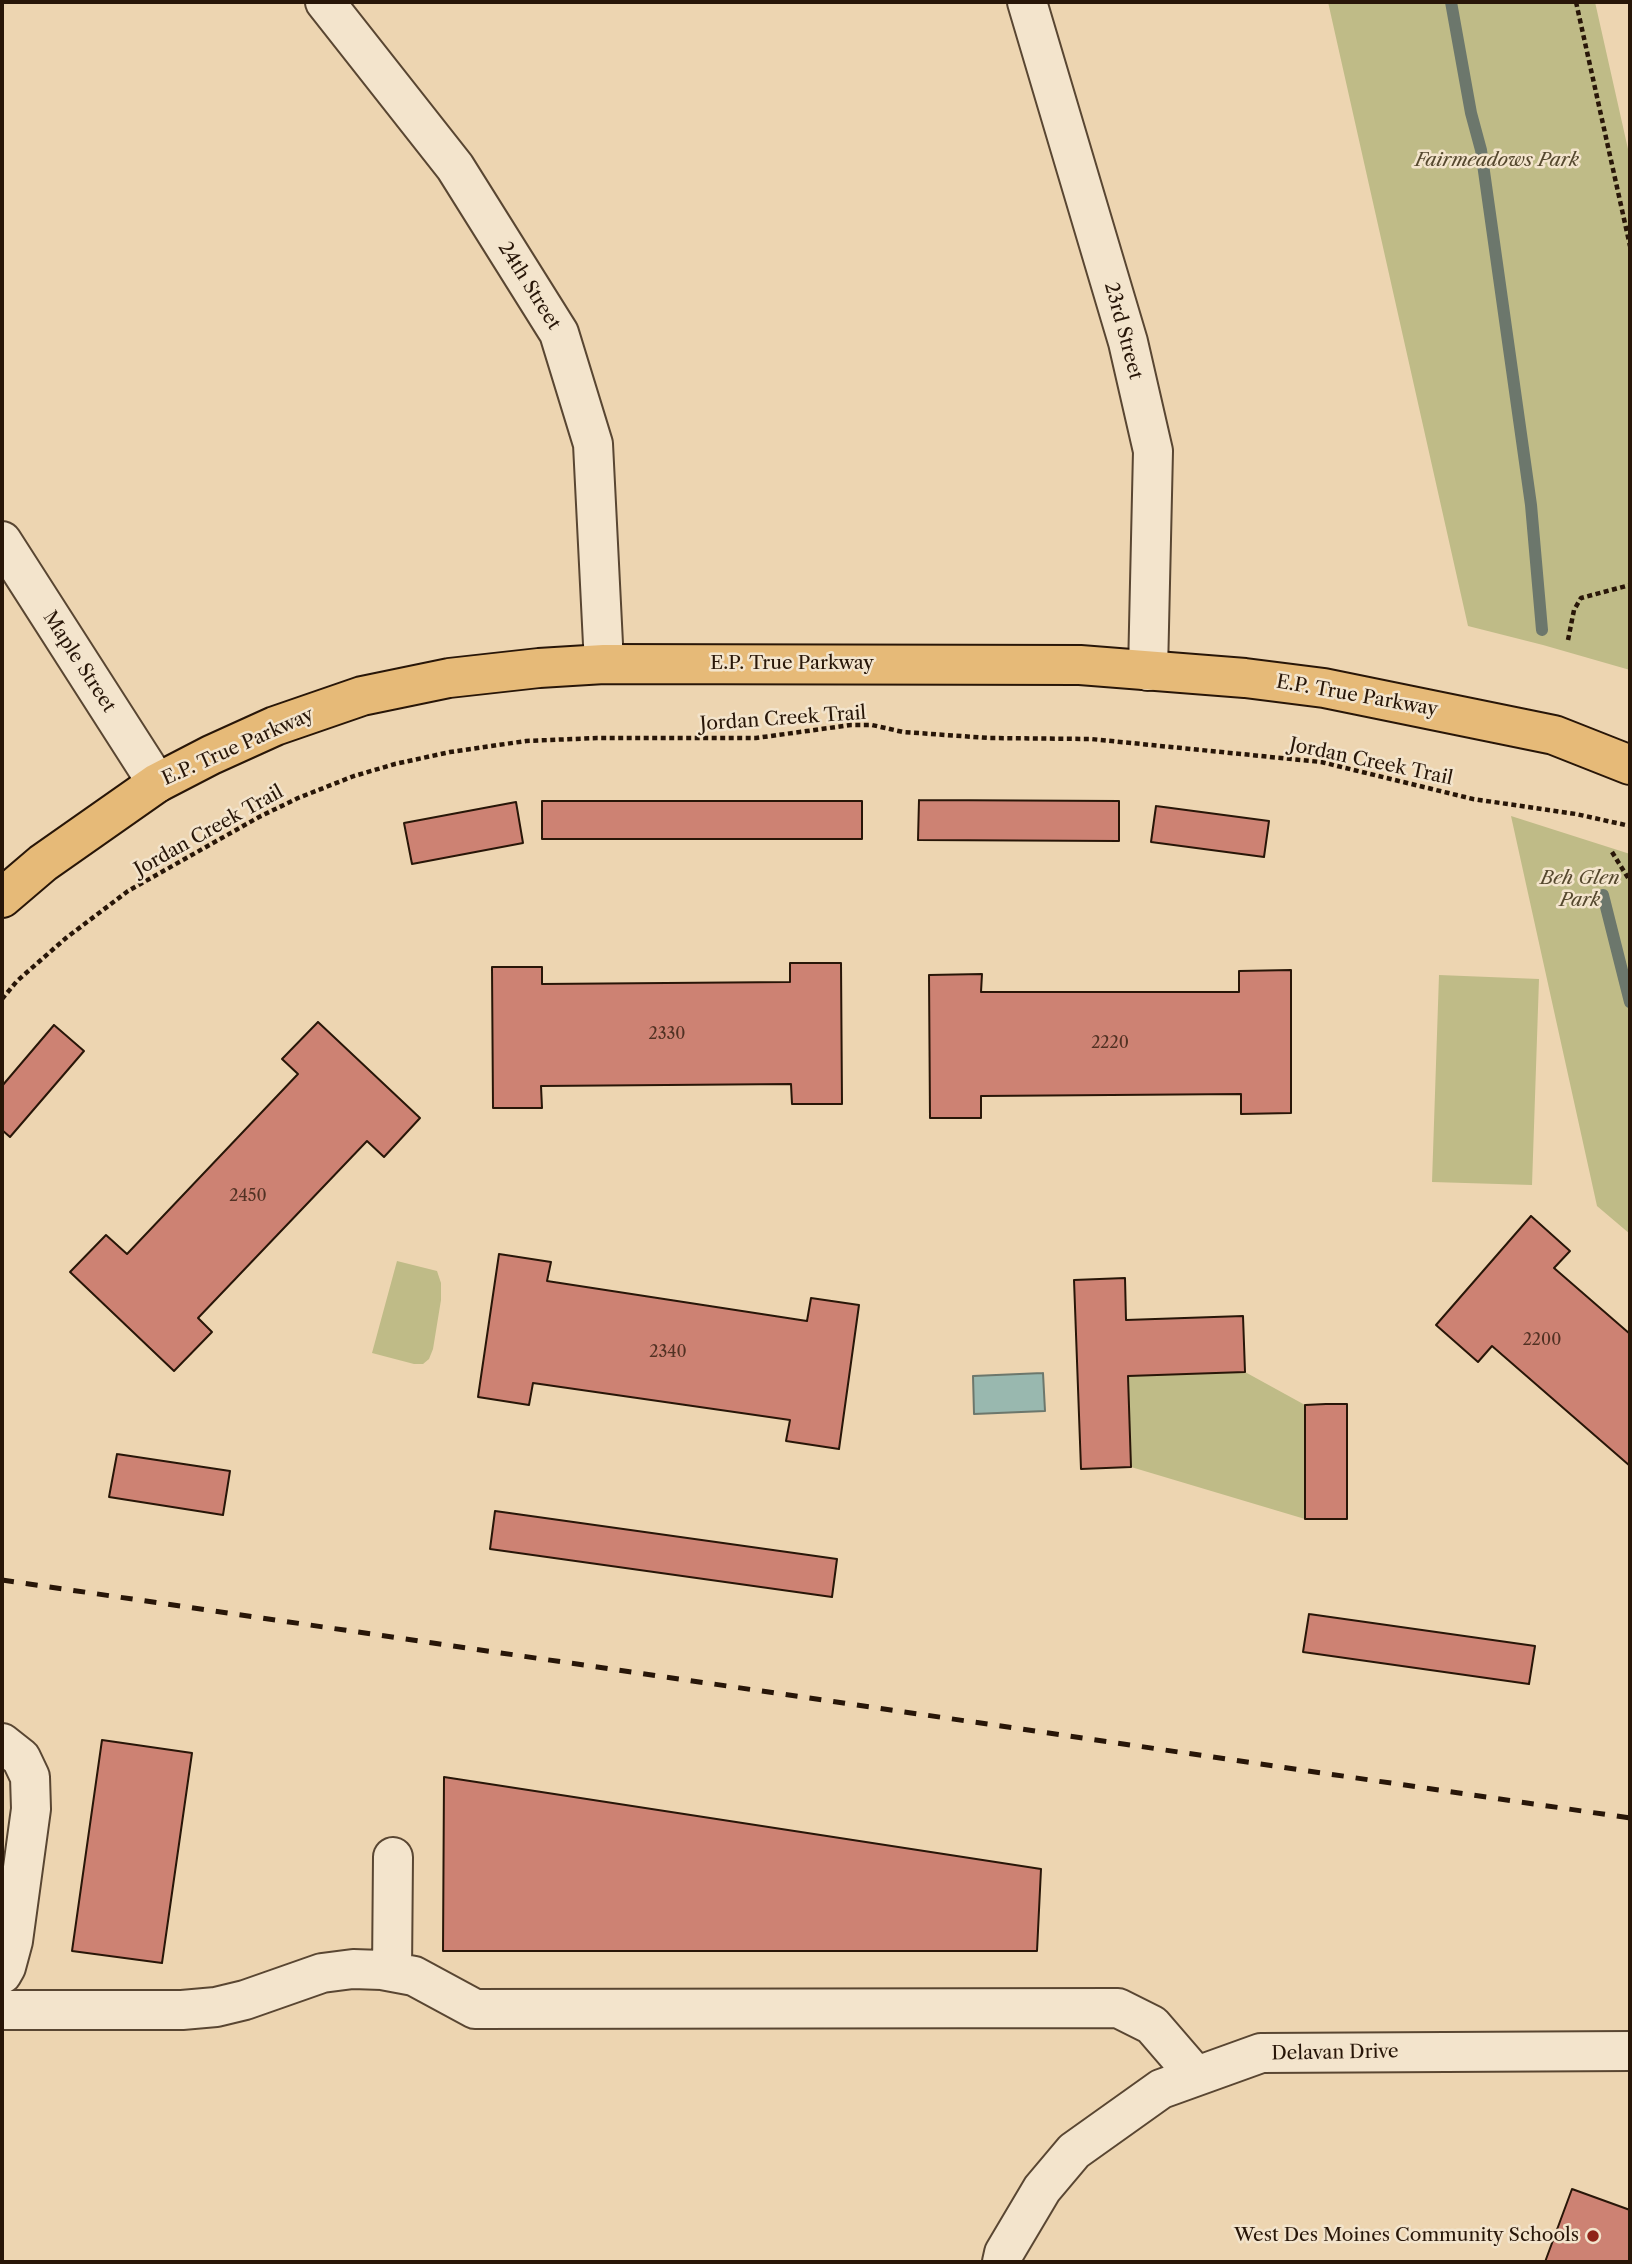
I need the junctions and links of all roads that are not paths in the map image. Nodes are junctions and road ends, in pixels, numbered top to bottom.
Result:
1 (325, 2) edge
2 (1027, 2) edge
3 (2, 541) edge
4 (604, 664) junction
5 (1148, 671) junction
6 (1630, 765) edge
7 (156, 783) junction
8 (2, 898) edge
9 (2, 1743) edge
10 (393, 1857) dead end
11 (392, 1972) junction
12 (2, 1974) edge
13 (2, 2010) edge
14 (1630, 2051) edge
15 (1196, 2076) junction
16 (1002, 2262) edge

1 - 4 street, 24th Street
2 - 5 street, 23rd Street
3 - 7 street, Maple Street
4 - 5 main road, E.P. True Parkway
4 - 7 main road, E.P. True Parkway
5 - 6 main road, E.P. True Parkway
7 - 8 main road, E.P. True Parkway
9 - 12 street
10 - 11 street
11 - 13 street
11 - 15 street
14 - 15 street, Delavan Drive
15 - 16 street, Delavan Drive

